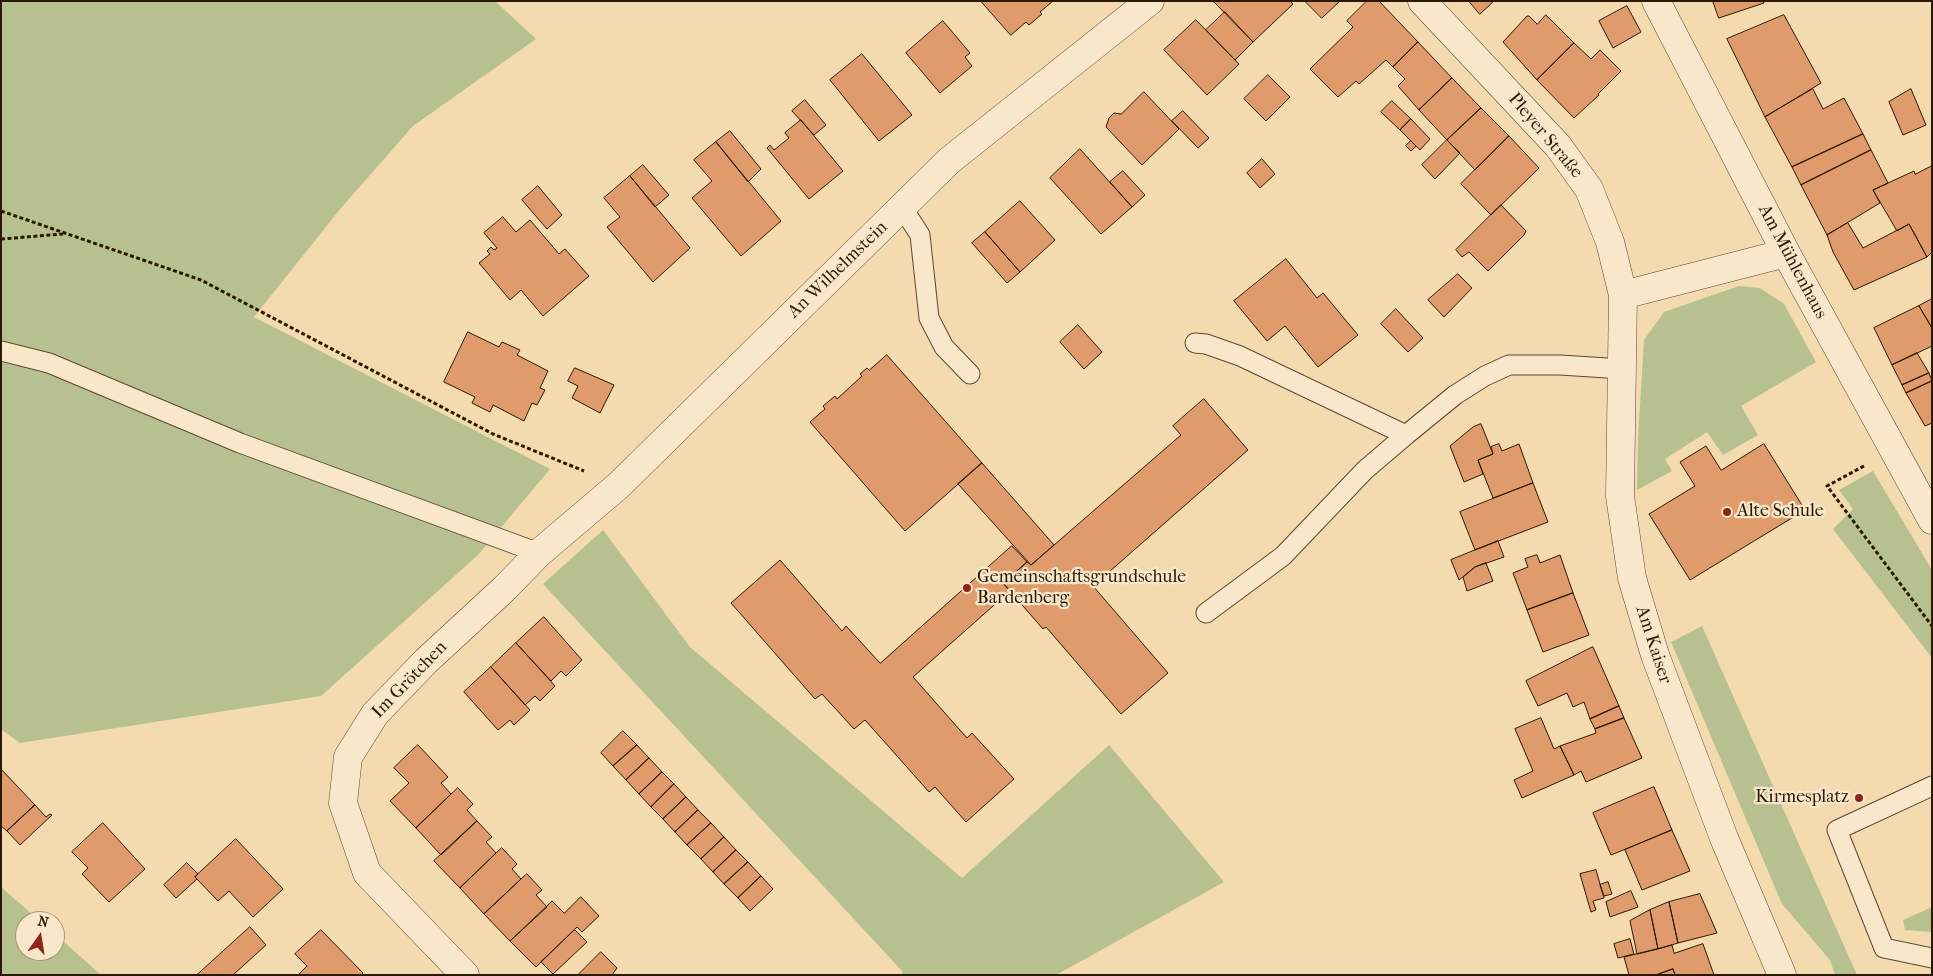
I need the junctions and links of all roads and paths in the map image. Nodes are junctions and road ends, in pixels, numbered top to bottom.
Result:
1 (1150, 1) edge
2 (1422, 1) edge
3 (1656, 1) edge
4 (902, 207) junction
5 (1, 211) edge
6 (66, 234) junction
7 (1, 239) edge
8 (1786, 253) junction
9 (1623, 296) junction
10 (1195, 343) dead end
11 (1, 351) edge
12 (1622, 369) junction
13 (970, 374) dead end
14 (1406, 435) junction
15 (1893, 450) junction
16 (618, 485) junction
17 (1932, 520) edge
18 (539, 553) junction
19 (1206, 612) dead end
20 (1932, 626) edge
21 (1932, 786) edge
22 (1932, 958) edge
23 (465, 975) edge
24 (1782, 975) edge

1 - 4 street, An Wilhelmstein
2 - 9 street, Pleyer Straße
3 - 8 street, Am Mühlenhaus
4 - 13 lane
4 - 16 street, An Wilhelmstein
5 - 6 path
6 - 7 path
6 - 16 path
8 - 9 street
8 - 15 street, Am Mühlenhaus
9 - 12 street, Am Kaiser
10 - 14 lane
11 - 18 lane
12 - 14 lane
12 - 24 street, Am Kaiser
14 - 19 lane
15 - 17 street, Am Mühlenhaus
15 - 20 path
16 - 18 street, An Wilhelmstein
18 - 23 street, Im Grötchen
21 - 22 lane

